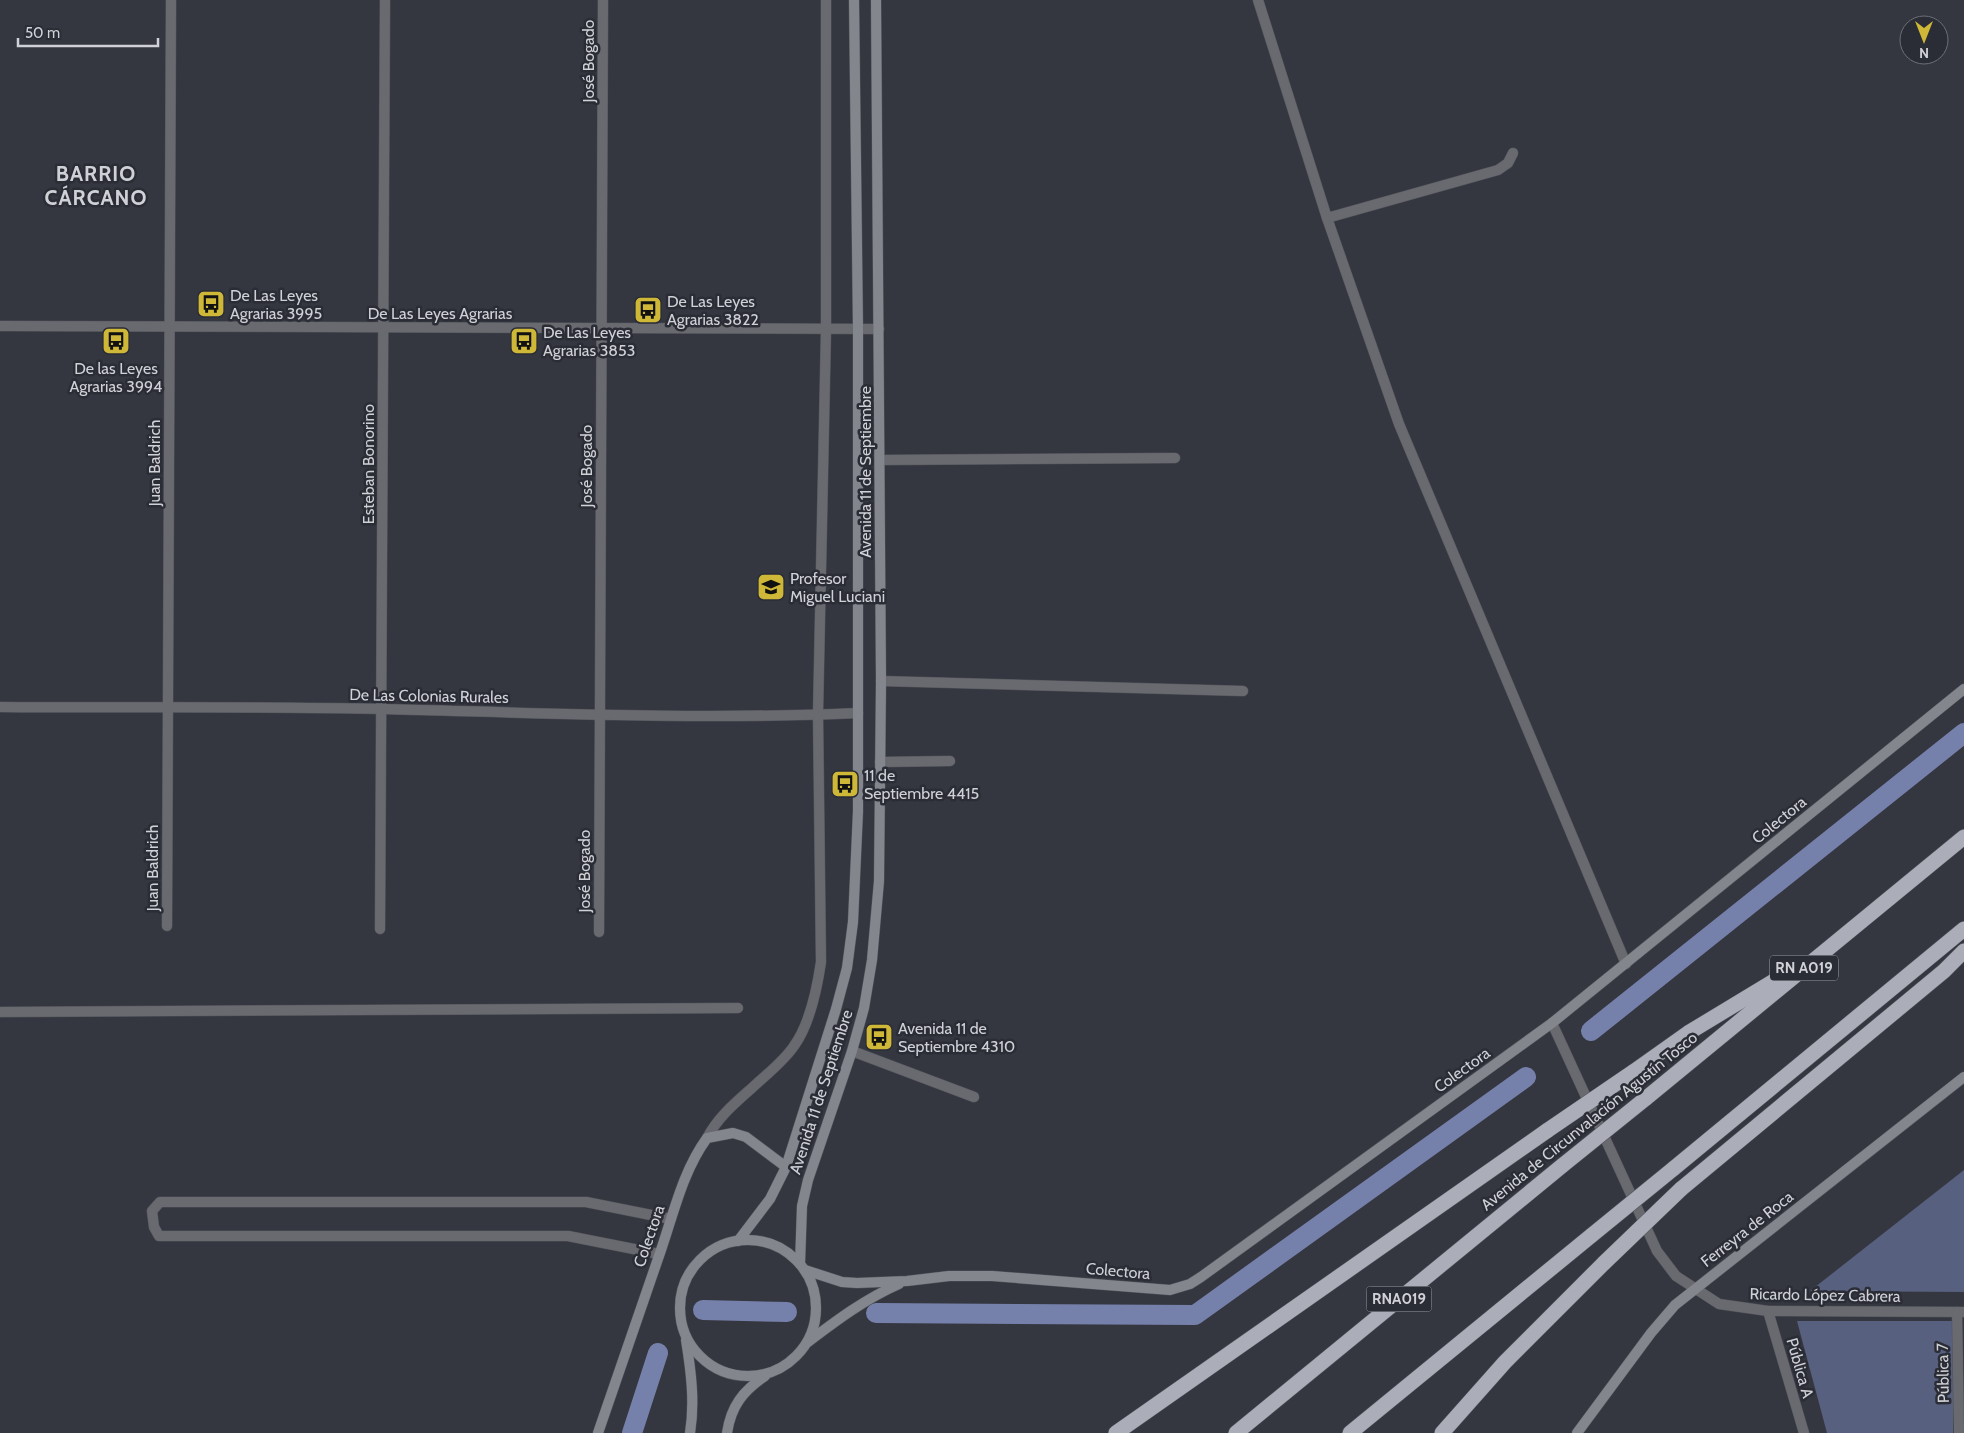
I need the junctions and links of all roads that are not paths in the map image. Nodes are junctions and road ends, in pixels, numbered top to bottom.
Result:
1 (171, 0) edge
2 (385, 0) edge
3 (603, 0) edge
4 (826, 0) edge
5 (854, 0) edge
6 (876, 0) edge
7 (1258, 0) edge
8 (1513, 153) dead end
9 (1327, 218) junction
10 (0, 326) edge
11 (170, 326) junction
12 (383, 327) junction
13 (602, 328) junction
14 (826, 329) junction
15 (858, 329) junction
16 (879, 329) junction
17 (1175, 458) dead end
18 (880, 460) junction
19 (881, 681) junction
20 (1964, 689) edge
21 (1243, 691) dead end
22 (0, 707) edge
23 (168, 708) junction
24 (381, 709) junction
25 (858, 712) junction
26 (818, 714) junction
27 (600, 715) junction
28 (950, 761) dead end
29 (880, 762) junction
30 (1964, 837) edge
31 (166, 926) dead end
32 (380, 929) dead end
33 (1964, 929) edge
34 (599, 932) dead end
35 (1827, 949) junction
36 (1964, 951) edge
37 (1626, 964) junction
38 (738, 1008) dead end
39 (0, 1012) edge
40 (1552, 1023) junction
41 (852, 1050) junction
42 (1964, 1077) edge
43 (974, 1097) dead end
44 (1645, 1098) joint
45 (707, 1138) junction
46 (786, 1167) junction
47 (671, 1218) junction
48 (738, 1241) junction
49 (659, 1254) junction
50 (802, 1267) junction
51 (907, 1281) junction
52 (1694, 1289) junction
53 (1768, 1311) junction
54 (1961, 1312) edge
55 (685, 1334) junction
56 (806, 1344) junction
57 (771, 1372) junction
58 (598, 1433) edge
59 (690, 1433) edge
60 (727, 1433) edge
61 (1116, 1433) edge
62 (1236, 1433) edge
63 (1350, 1433) edge
64 (1442, 1433) edge
65 (1577, 1433) edge
66 (1804, 1433) edge
67 (1959, 1433) edge

1 - 11 street, Juan Baldrich
2 - 12 street, Esteban Bonorino
3 - 13 street, José Bogado
4 - 14 street
5 - 15 main road, Avenida 11 de Septiembre
6 - 16 main road, Avenida 11 de Septiembre
7 - 9 street
8 - 9 street
9 - 37 street
10 - 11 street, De Las Leyes Agrarias
11 - 12 street, De Las Leyes Agrarias
11 - 23 street, Juan Baldrich
12 - 13 street, De Las Leyes Agrarias
12 - 24 street, Esteban Bonorino
13 - 14 street, De Las Leyes Agrarias
13 - 27 street, José Bogado
14 - 15 street, De Las Leyes Agrarias
14 - 26 street
15 - 16 street, De Las Leyes Agrarias
15 - 25 main road, Avenida 11 de Septiembre
16 - 18 main road, Avenida 11 de Septiembre
17 - 18 street
18 - 19 main road, Avenida 11 de Septiembre
19 - 21 street
19 - 29 main road, Avenida 11 de Septiembre
20 - 37 main road, Colectora
22 - 23 street, De Las Colonias Rurales
23 - 24 street, De Las Colonias Rurales
23 - 31 street, Juan Baldrich
24 - 27 street, De Las Colonias Rurales
24 - 32 street, Esteban Bonorino
25 - 26 street, De Las Colonias Rurales
25 - 46 main road, Avenida 11 de Septiembre
26 - 27 street, De Las Colonias Rurales
26 - 45 street
27 - 34 street, José Bogado
28 - 29 street
29 - 41 main road, Avenida 11 de Septiembre
30 - 35 highway, Avenida de Circunvalación Agustín Tosco / RN A019
33 - 63 highway, bridge
35 - 44 highway, Avenida de Circunvalación Agustín Tosco / RN A019
35 - 61 highway, bridge
36 - 64 highway, bridge
37 - 40 main road, Colectora
38 - 39 street
40 - 51 main road, Colectora
40 - 52 street, Ricardo López Cabrera
41 - 43 street
41 - 50 main road, Avenida 11 de Septiembre
42 - 52 main road, Ferreyra de Roca
44 - 62 highway, Avenida de Circunvalación Agustín Tosco / RNA019, bridge
45 - 46 main road
45 - 47 main road, Colectora
46 - 48 main road, Avenida 11 de Septiembre
47 - 49 main road, Colectora
47 - 49 street
48 - 50 main road
48 - 55 main road
49 - 58 main road, Colectora
50 - 51 main road, Colectora
50 - 56 main road
51 - 56 main road, Colectora
52 - 53 street, Ricardo López Cabrera
52 - 65 main road, Ferreyra de Roca
53 - 54 street, Ricardo López Cabrera
53 - 66 street, Pública A
54 - 67 street, Pública 7
55 - 57 main road
55 - 59 main road
56 - 57 main road
57 - 60 main road

